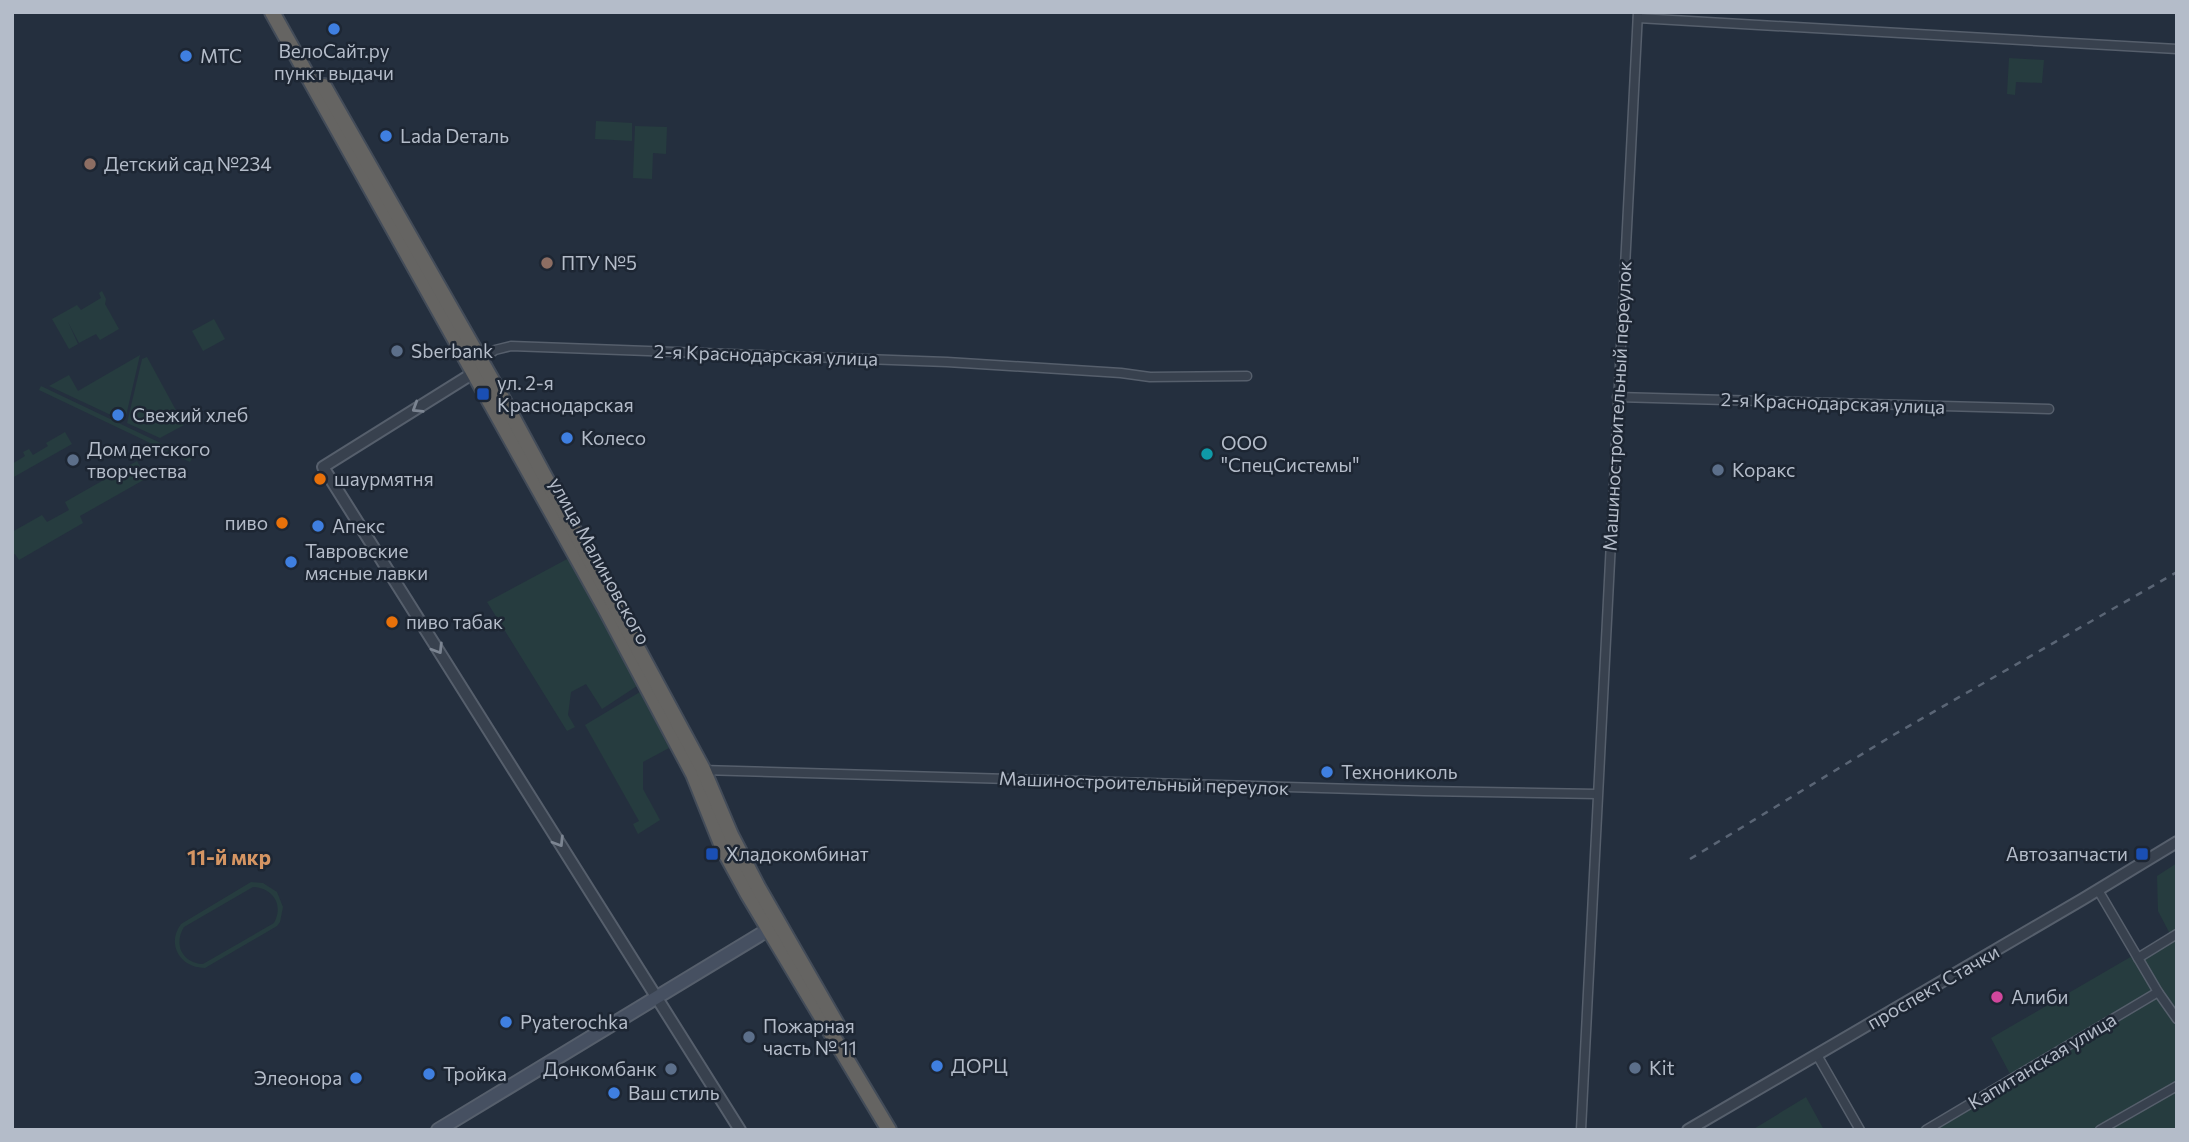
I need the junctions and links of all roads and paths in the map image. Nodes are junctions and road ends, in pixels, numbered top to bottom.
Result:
1 (272, 12) edge
2 (283, 12) edge
3 (1638, 15) edge
4 (2177, 49) edge
5 (477, 365) junction
6 (1247, 376) dead end
7 (1617, 397) junction
8 (2049, 409) dead end
9 (698, 772) junction
10 (1597, 794) junction
11 (2177, 842) edge
12 (2098, 890) junction
13 (774, 927) junction
14 (2177, 934) edge
15 (2138, 958) junction
16 (2158, 992) junction
17 (657, 997) junction
18 (2176, 1017) edge
19 (1816, 1055) junction
20 (2177, 1086) edge
21 (438, 1130) edge
22 (740, 1130) edge
23 (888, 1130) edge
24 (899, 1130) edge
25 (1581, 1130) edge
26 (1688, 1130) edge
27 (1860, 1130) edge
28 (1926, 1130) edge
29 (2100, 1130) edge

1 - 5 highway, улица Малиновского
2 - 5 highway, улица Малиновского
3 - 4 street, Машиностроительный переулок
3 - 7 street, Машиностроительный переулок
5 - 6 street, 2-я Краснодарская улица
5 - 9 highway, улица Малиновского
5 -> 17 street, 2-я Краснодарская улица
7 - 8 street, 2-я Краснодарская улица
7 - 10 street, Машиностроительный переулок
9 - 10 street, Машиностроительный переулок
9 - 13 highway, улица Малиновского
10 - 25 street, Машиностроительный переулок
11 - 12 street, проспект Стачки
12 - 15 street
12 - 19 street, проспект Стачки
13 - 17 main road
13 - 23 highway, улица Малиновского
13 - 24 highway, улица Малиновского
14 - 15 street
15 - 16 street
16 - 18 street
16 - 28 street, Капитанская улица
17 - 21 main road
17 - 22 street
19 - 26 street, проспект Стачки
19 - 27 street
20 - 29 street

